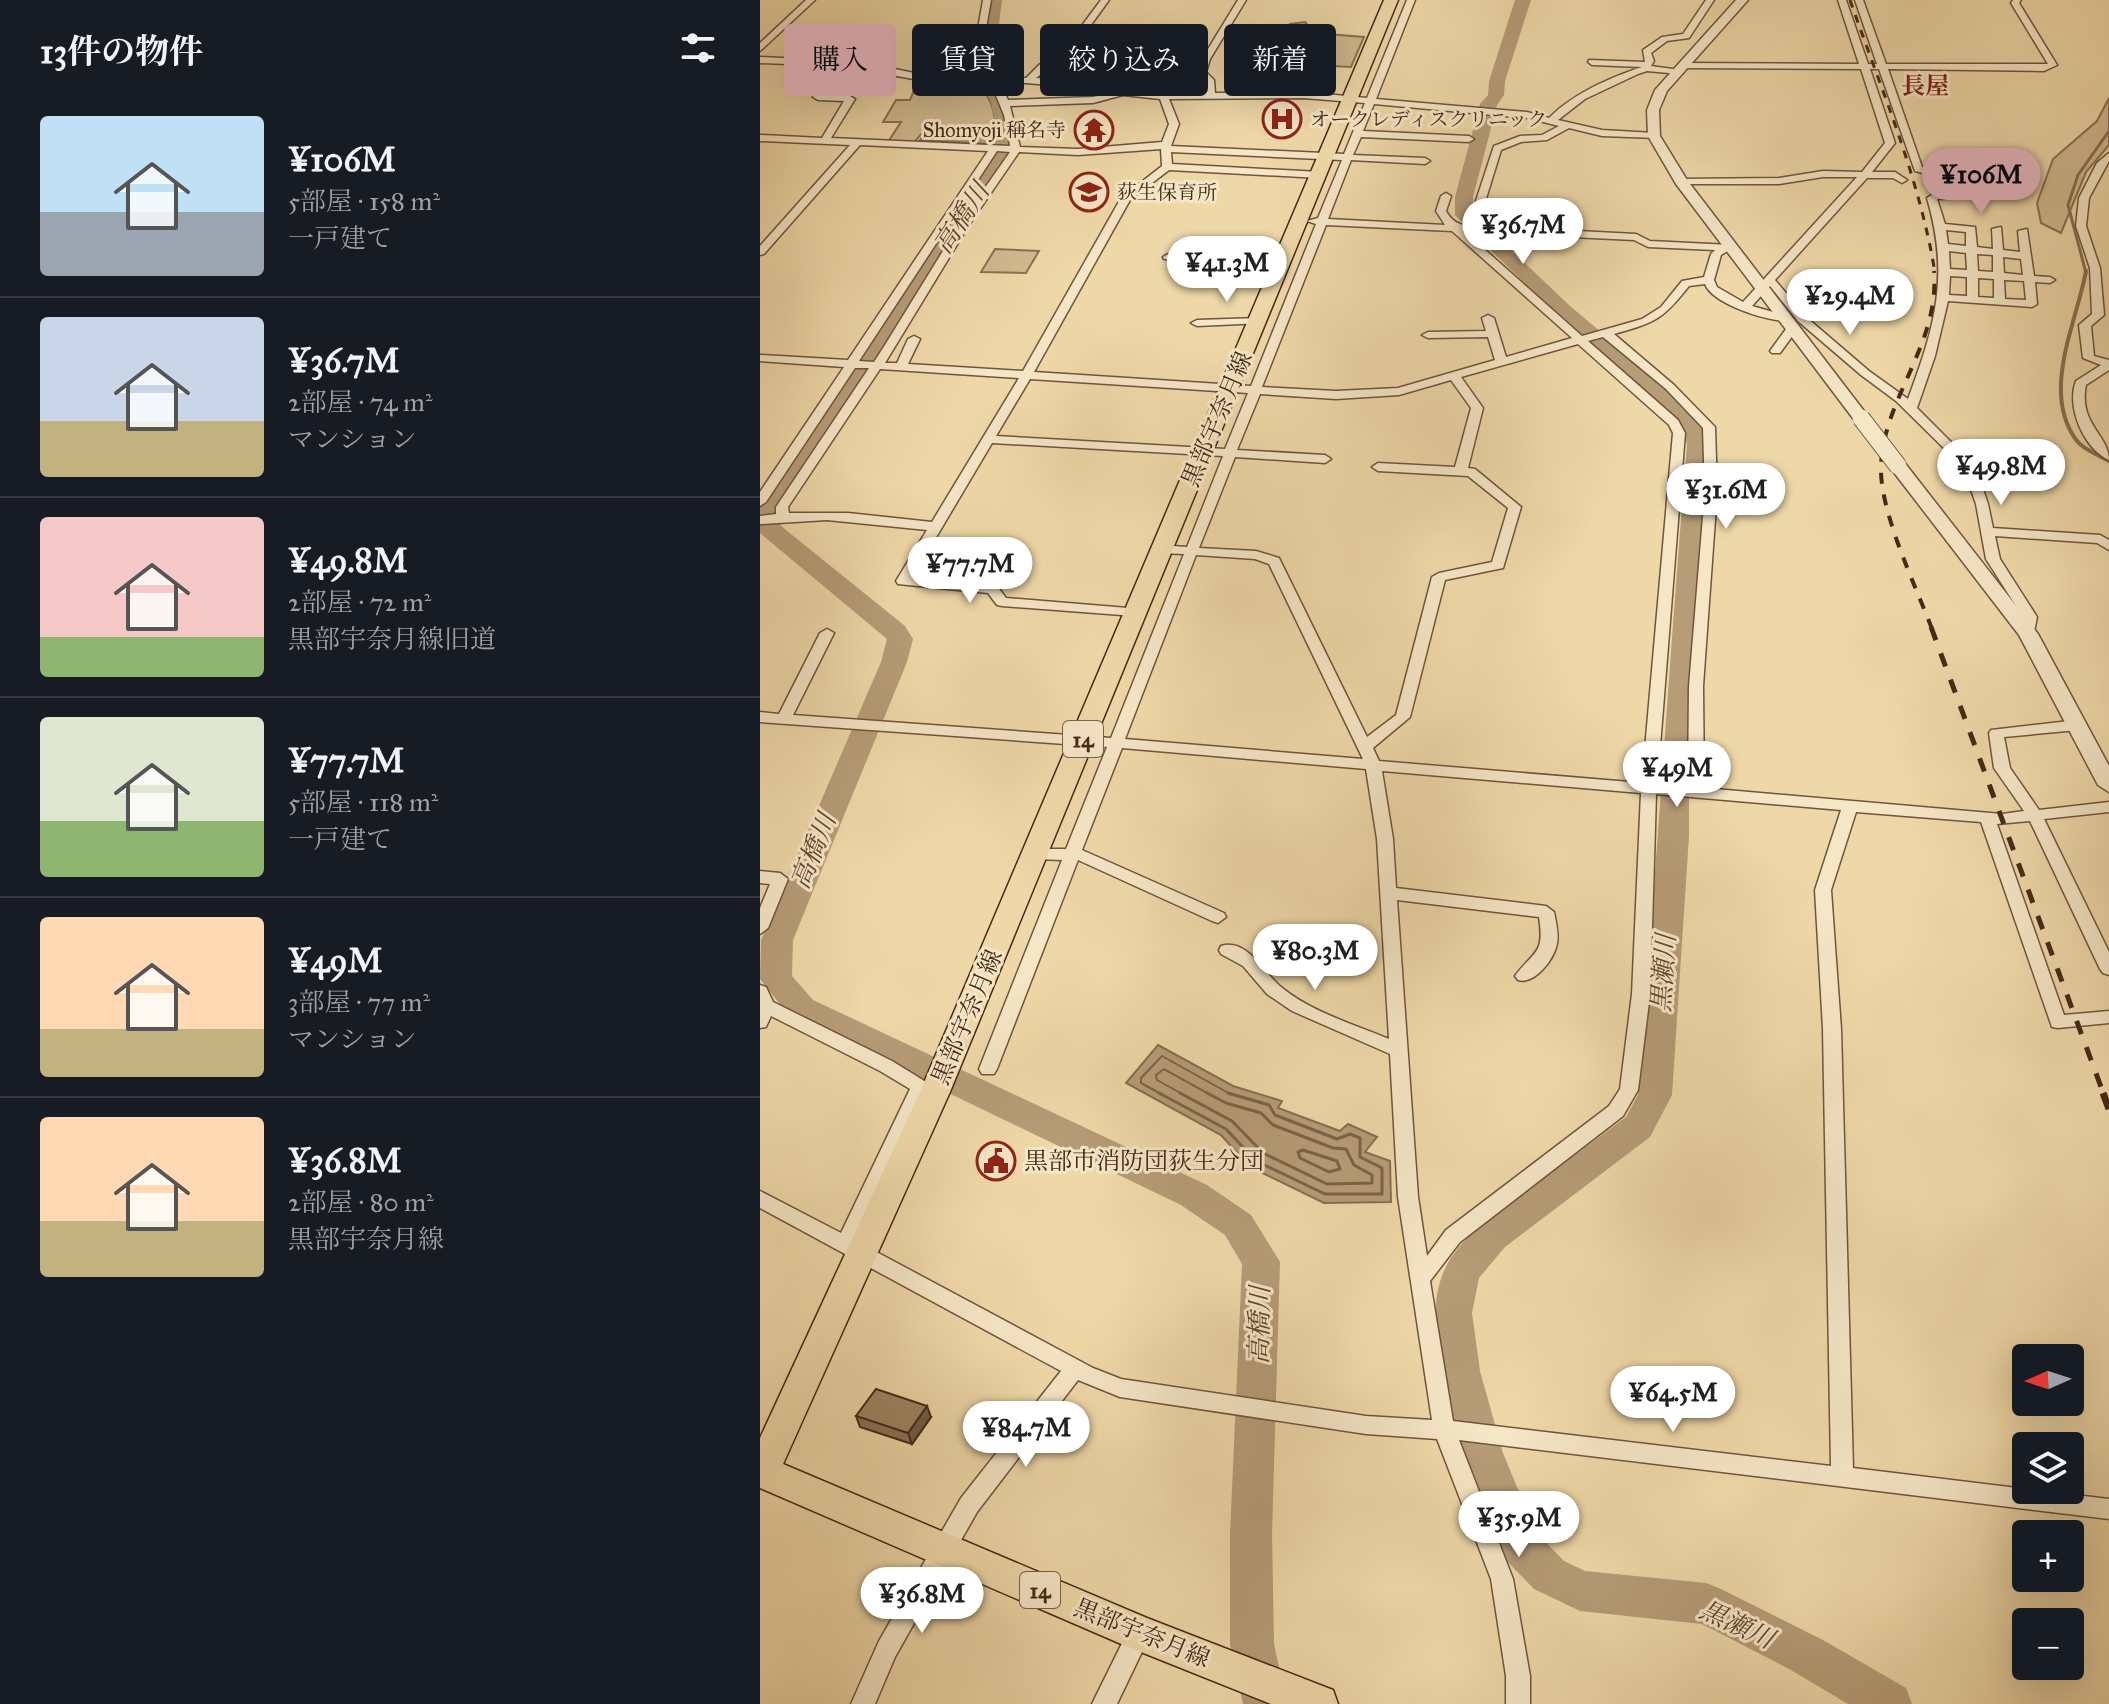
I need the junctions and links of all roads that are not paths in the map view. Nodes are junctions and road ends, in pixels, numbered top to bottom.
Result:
1 (811, 0) edge
2 (987, 0) edge
3 (1105, 0) edge
4 (1242, 0) edge
5 (1391, 0) edge
6 (1411, 0) edge
7 (1710, 0) edge
8 (1742, 0) edge
9 (1842, 0) edge
10 (1859, 0) edge
11 (2017, 0) edge
12 (983, 24) edge
13 (760, 48) edge
14 (760, 60) edge
15 (784, 61) edge
16 (1592, 62) dead end
17 (1647, 66) junction
18 (1863, 67) junction
19 (1881, 67) junction
20 (1680, 68) junction
21 (1024, 79) edge
22 (1030, 79) junction
23 (1040, 80) edge
24 (819, 96) edge
25 (1001, 96) edge
26 (1110, 96) edge
27 (1154, 96) edge
28 (1211, 96) junction
29 (1164, 97) junction
30 (1359, 100) junction
31 (1005, 103) junction
32 (1551, 121) junction
33 (1567, 125) junction
34 (1357, 134) junction
35 (1654, 136) junction
36 (760, 138) edge
37 (1469, 139) dead end
38 (824, 142) junction
39 (857, 143) junction
40 (1166, 147) junction
41 (993, 150) junction
42 (1015, 151) junction
43 (2109, 156) edge
44 (1425, 161) dead end
45 (1332, 163) junction
46 (1167, 167) junction
47 (1862, 175) junction
48 (1902, 180) dead end
49 (1681, 181) junction
50 (1446, 196) dead end
51 (1312, 221) junction
52 (1943, 227) junction
53 (1457, 228) junction
54 (1488, 228) junction
55 (1997, 229) dead end
56 (2023, 231) dead end
57 (1729, 246) junction
58 (1944, 247) junction
59 (760, 252) edge
60 (1972, 252) junction
61 (1999, 254) junction
62 (2027, 256) junction
63 (1168, 257) dead end
64 (1281, 270) junction
65 (1945, 272) junction
66 (1972, 274) junction
67 (1999, 276) junction
68 (2029, 278) junction
69 (1209, 279) dead end
70 (1709, 280) junction
71 (2050, 280) dead end
72 (1767, 284) junction
73 (1945, 298) junction
74 (1973, 300) junction
75 (2000, 302) junction
76 (1745, 307) junction
77 (1488, 318) dead end
78 (1259, 321) junction
79 (1197, 323) dead end
80 (1790, 323) junction
81 (1604, 333) junction
82 (1494, 334) junction
83 (1428, 335) dead end
84 (914, 339) dead end
85 (1583, 339) junction
86 (1776, 351) dead end
87 (760, 358) edge
88 (1502, 363) junction
89 (849, 364) junction
90 (2109, 364) edge
91 (876, 366) junction
92 (900, 368) junction
93 (1027, 375) junction
94 (1455, 377) junction
95 (1229, 388) junction
96 (1255, 390) junction
97 (1911, 408) junction
98 (989, 439) junction
99 (1204, 452) junction
100 (1230, 453) junction
101 (2109, 456) edge
102 (1325, 459) dead end
103 (1378, 467) dead end
104 (1461, 470) junction
105 (765, 486) edge
106 (760, 502) edge
107 (783, 515) junction
108 (760, 520) edge
109 (937, 527) junction
110 (1987, 532) junction
111 (2109, 546) edge
112 (1160, 549) junction
113 (1191, 551) junction
114 (1135, 612) junction
115 (827, 633) dead end
116 (2028, 634) junction
117 (760, 717) edge
118 (784, 719) junction
119 (2078, 725) junction
120 (1082, 740) junction
121 (1116, 743) junction
122 (1368, 756) junction
123 (2109, 785) edge
124 (1652, 788) junction
125 (1699, 792) junction
126 (1850, 806) junction
127 (2109, 807) edge
128 (2035, 816) junction
129 (1987, 818) junction
130 (1035, 854) junction
131 (1071, 855) junction
132 (760, 877) edge
133 (1389, 893) junction
134 (1218, 917) dead end
135 (760, 928) edge
136 (1227, 950) dead end
137 (2109, 969) edge
138 (1524, 976) dead end
139 (762, 1006) edge
140 (2109, 1017) edge
141 (1399, 1051) junction
142 (988, 1069) dead end
143 (760, 1199) edge
144 (853, 1251) junction
145 (1420, 1279) junction
146 (1075, 1368) junction
147 (1453, 1430) junction
148 (761, 1474) edge
149 (1842, 1477) junction
150 (2109, 1509) edge
151 (944, 1550) junction
152 (1139, 1633) junction
153 (863, 1704) edge
154 (1104, 1704) edge
155 (1319, 1704) edge
156 (1518, 1704) edge

1 - 13 street
2 - 12 street
3 - 22 street
4 - 28 street
5 - 30 main road, 黒部宇奈月線 / 14
6 - 30 street
7 - 17 street
8 - 20 street
9 - 18 street
10 - 19 street
11 - 19 street
14 - 15 street
16 - 17 street
17 - 20 street
17 - 32 street
18 - 19 street
18 - 20 street
18 - 47 street
19 - 52 street
20 - 35 street
21 - 22 street
22 - 23 street
24 - 38 street
25 - 31 street
26 - 31 street
27 - 29 street
28 - 29 street
28 - 30 street
29 - 40 street
30 - 32 street
30 - 34 street
30 - 45 main road, 黒部宇奈月線 / 14
31 - 42 street
32 - 33 street
33 - 35 street
33 - 54 street
34 - 37 street
34 - 45 street
35 - 49 street
36 - 38 street
38 - 39 street
39 - 41 street
39 - 59 street
40 - 42 street
40 - 45 street
40 - 46 street
41 - 42 street
41 - 89 street
42 - 91 street
43 - 90 street
44 - 45 street
45 - 46 street
45 - 51 main road, 黒部宇奈月線 / 14
45 - 51 street
46 - 93 street
47 - 48 street
47 - 49 street
47 - 72 street
49 - 57 street
50 - 53 street
51 - 53 street
51 - 64 main road, 黒部宇奈月線 / 14
51 - 96 street
52 - 58 street
52 - 60 street
53 - 54 street
53 - 85 street
54 - 57 street
55 - 61 street
56 - 62 street
57 - 70 street
57 - 72 street
58 - 60 street
58 - 65 street
60 - 61 street
60 - 66 street
61 - 62 street
61 - 67 street
62 - 68 street
63 - 64 street
64 - 69 street
64 - 78 main road, 黒部宇奈月線 / 14
65 - 66 street
65 - 73 street
66 - 67 street
66 - 74 street
67 - 68 street
67 - 75 street
68 - 71 street
68 - 75 street
70 - 76 street
70 - 81 street
72 - 76 street
72 - 80 street
72 - 97 street
73 - 74 street
73 - 97 street
74 - 75 street
76 - 80 street
77 - 82 street
78 - 79 street
78 - 95 main road, 黒部宇奈月線 / 14
80 - 86 street
80 - 116 street, bridge
81 - 85 street
81 - 125 street
82 - 83 street
82 - 88 street
84 - 92 street
85 - 88 street
85 - 124 street
87 - 89 street
88 - 94 street
89 - 91 street
89 - 105 street
90 - 101 street
91 - 92 street
91 - 107 street
92 - 93 street
93 - 95 street
93 - 98 street
94 - 96 street
94 - 104 street
95 - 96 street
95 - 99 main road, 黒部宇奈月線 / 14
96 - 100 street
97 - 110 street
98 - 99 street
98 - 109 street
99 - 100 street
99 - 112 main road, 黒部宇奈月線 / 14
100 - 102 street
100 - 113 street
103 - 104 street
104 - 122 street
105 - 106 street
107 - 108 street
107 - 109 street
109 - 114 street
110 - 111 street
110 - 116 street
112 - 113 street
112 - 114 main road, 黒部宇奈月線 / 14
113 - 121 street
113 - 122 street
114 - 120 main road, 黒部宇奈月線 / 14
115 - 118 street
116 - 119 street
117 - 118 street
118 - 120 street
119 - 123 street
119 - 128 street
120 - 121 street
120 - 130 main road, 黒部宇奈月線 / 14
121 - 122 street
121 - 131 street
122 - 124 street
122 - 133 street
124 - 125 street
124 - 145 street
125 - 126 street
126 - 129 street
126 - 149 street
127 - 128 street
128 - 129 street
128 - 137 street
129 - 140 street
130 - 131 street
130 - 144 main road, 黒部宇奈月線 / 14
131 - 134 street
131 - 142 street
132 - 135 street
133 - 138 street
133 - 141 street
136 - 141 street
139 - 144 street
141 - 145 street
143 - 144 street
144 - 146 street
144 - 148 main road, 黒部宇奈月線 / 14
145 - 147 street
146 - 147 street
146 - 151 street
147 - 149 street
147 - 156 street
148 - 151 main road, 黒部宇奈月線 / 14
149 - 150 street
151 - 152 main road, 黒部宇奈月線 / 14
151 - 153 street
152 - 154 street
152 - 155 main road, 黒部宇奈月線 / 14

